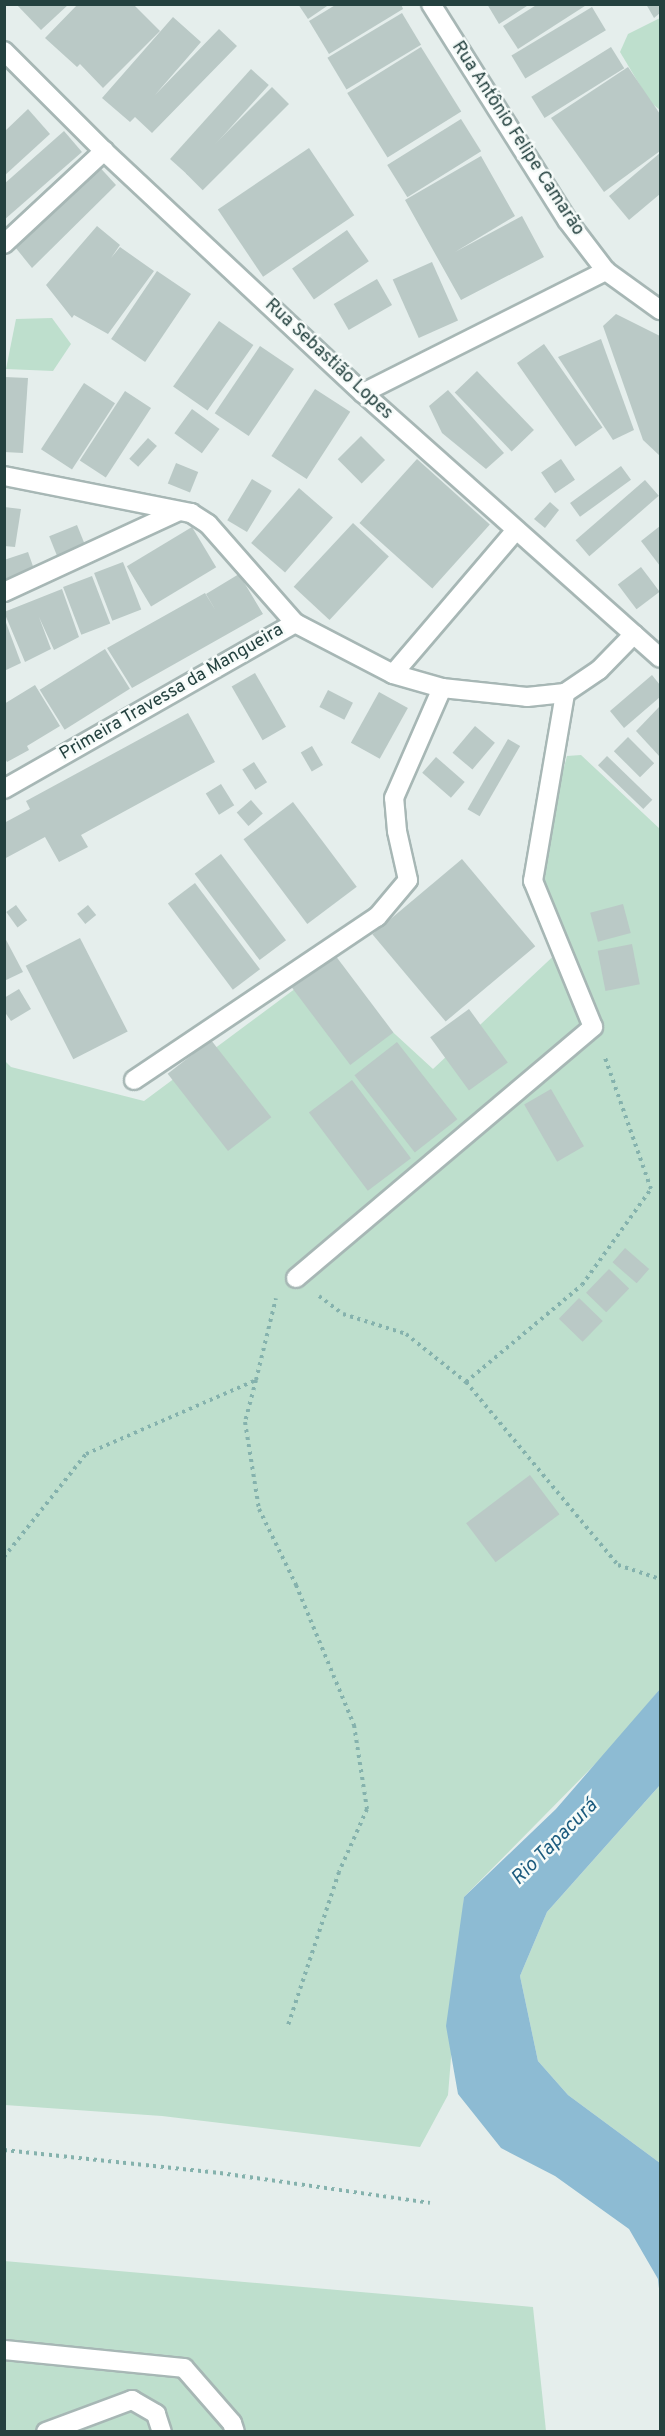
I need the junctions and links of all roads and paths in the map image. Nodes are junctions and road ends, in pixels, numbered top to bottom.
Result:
1 (431, 4) edge
2 (4, 51) edge
3 (104, 151) junction
4 (4, 243) edge
5 (606, 271) junction
6 (660, 309) edge
7 (363, 393) junction
8 (4, 476) edge
9 (177, 512) junction
10 (516, 530) junction
11 (4, 592) edge
12 (296, 623) junction
13 (634, 634) junction
14 (660, 658) edge
15 (393, 674) junction
16 (442, 688) junction
17 (565, 693) junction
18 (4, 789) edge
19 (593, 1026) junction
20 (134, 1080) dead end
21 (296, 1278) junction
22 (256, 1380) junction
23 (466, 1382) junction
24 (4, 1557) edge
25 (660, 1579) edge
26 (287, 2028) dead end
27 (4, 2150) edge
28 (430, 2203) dead end
29 (4, 2349) edge
30 (46, 2432) edge
31 (162, 2432) edge
32 (236, 2432) edge

1 - 5 street, Rua Antônio Felipe Camarão
2 - 3 street, Rua Sebastião Lopes
3 - 4 street
3 - 7 street, Rua Sebastião Lopes
5 - 6 street, Rua Antônio Felipe Camarão
5 - 7 street
7 - 10 street, Rua Sebastião Lopes
8 - 9 street
9 - 11 street
9 - 12 street
10 - 13 street, Rua Sebastião Lopes
10 - 15 street
12 - 15 street, Primeira Travessa da Mangueira
12 - 18 street, Primeira Travessa da Mangueira
13 - 14 street, Rua Sebastião Lopes
13 - 17 street, Primeira Travessa da Mangueira
15 - 16 street, Primeira Travessa da Mangueira
16 - 17 street, Primeira Travessa da Mangueira
16 - 20 street
17 - 19 street
19 - 21 street
19 - 23 path
21 - 22 path
21 - 23 path
22 - 24 path
22 - 26 path
23 - 25 path
27 - 28 path
29 - 32 street
30 - 31 street

